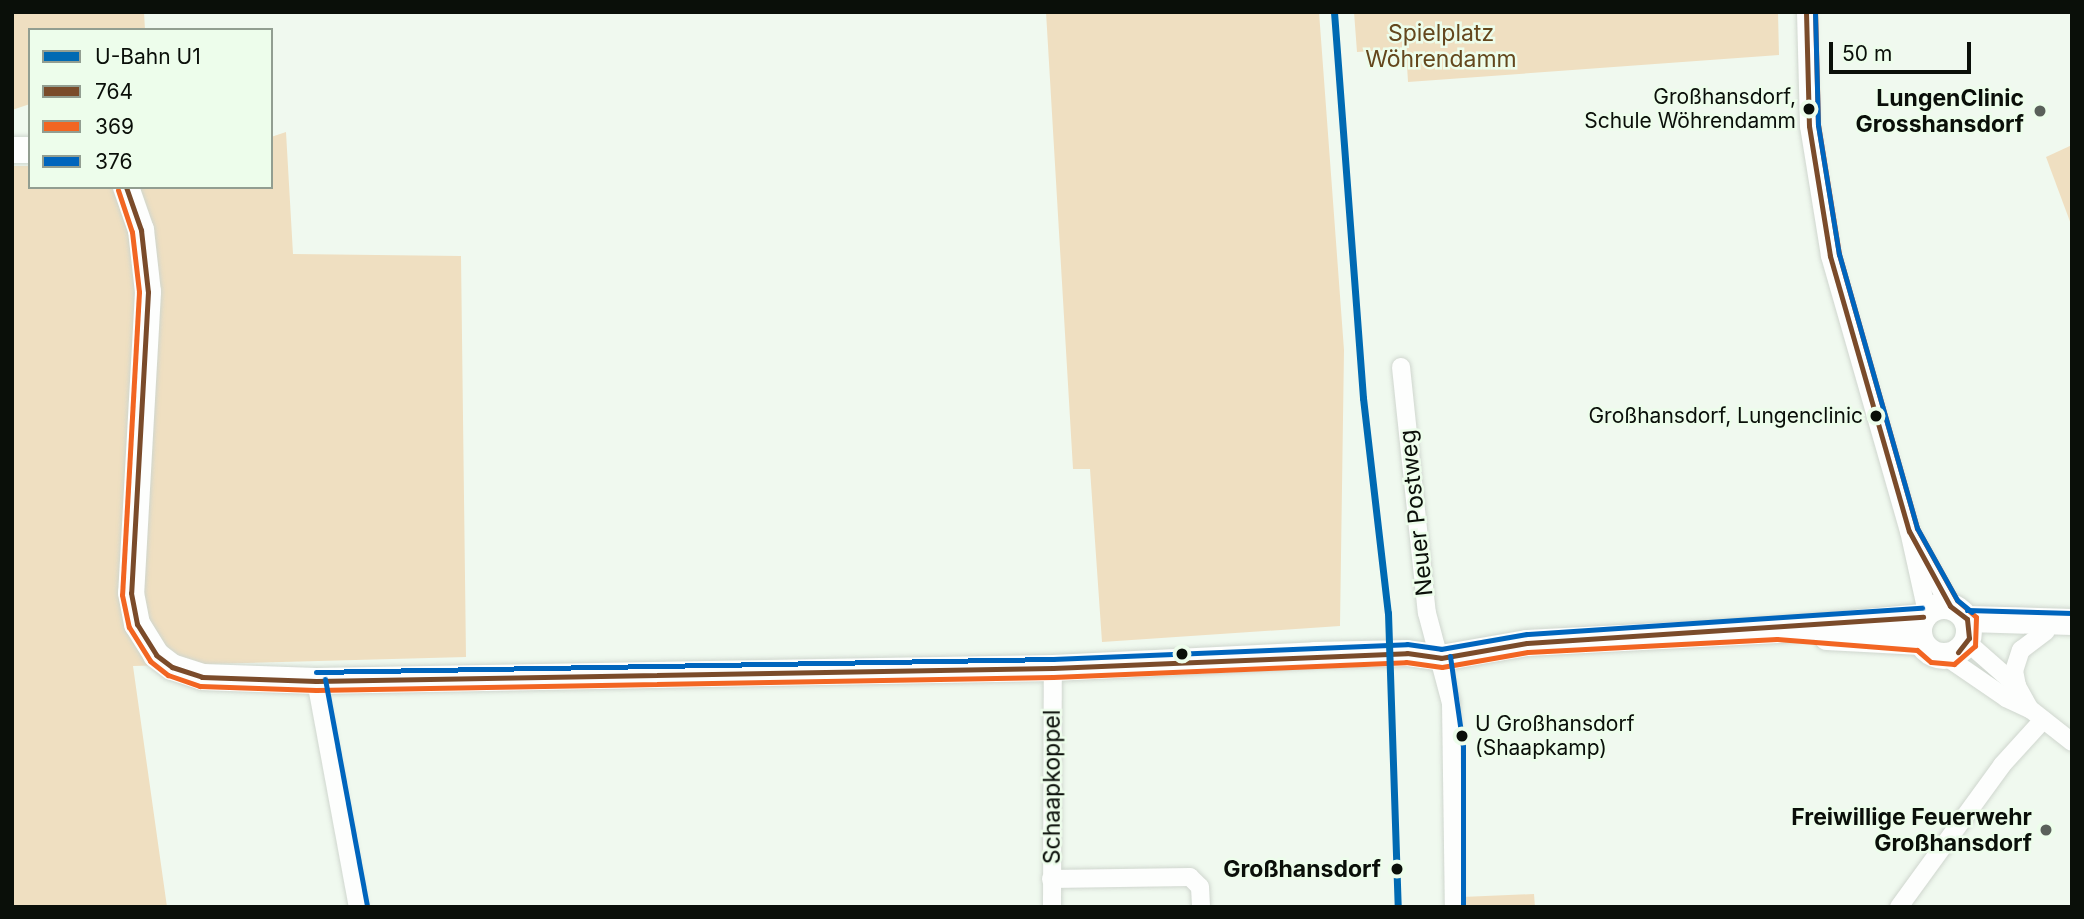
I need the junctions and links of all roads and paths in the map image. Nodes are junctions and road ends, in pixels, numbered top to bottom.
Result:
1 (1806, 12) edge
2 (127, 189) edge
3 (1401, 367) dead end
4 (2072, 624) edge
5 (1946, 629) junction
6 (2046, 631) junction
7 (1441, 658) junction
8 (1053, 668) junction
9 (316, 681) junction
10 (2018, 687) junction
11 (2036, 714) junction
12 (2072, 742) edge
13 (1051, 879) junction
14 (358, 907) edge
15 (1052, 907) edge
16 (1200, 907) edge
17 (1454, 907) edge
18 (1899, 907) edge

1 - 5 street
2 - 9 main road
3 - 7 street, Neuer Postweg
4 - 5 main road
4 - 6 main road
5 - 6 main road
5 - 7 main road
5 - 10 street
5 - 11 street
6 - 10 street
7 - 8 main road
7 - 17 street, Neuer Postweg
8 - 9 main road
8 - 13 street, Schaapkoppel
9 - 14 street
10 - 11 street
11 - 12 street
11 - 18 street
13 - 15 street, Schaapkoppel
13 - 16 street

